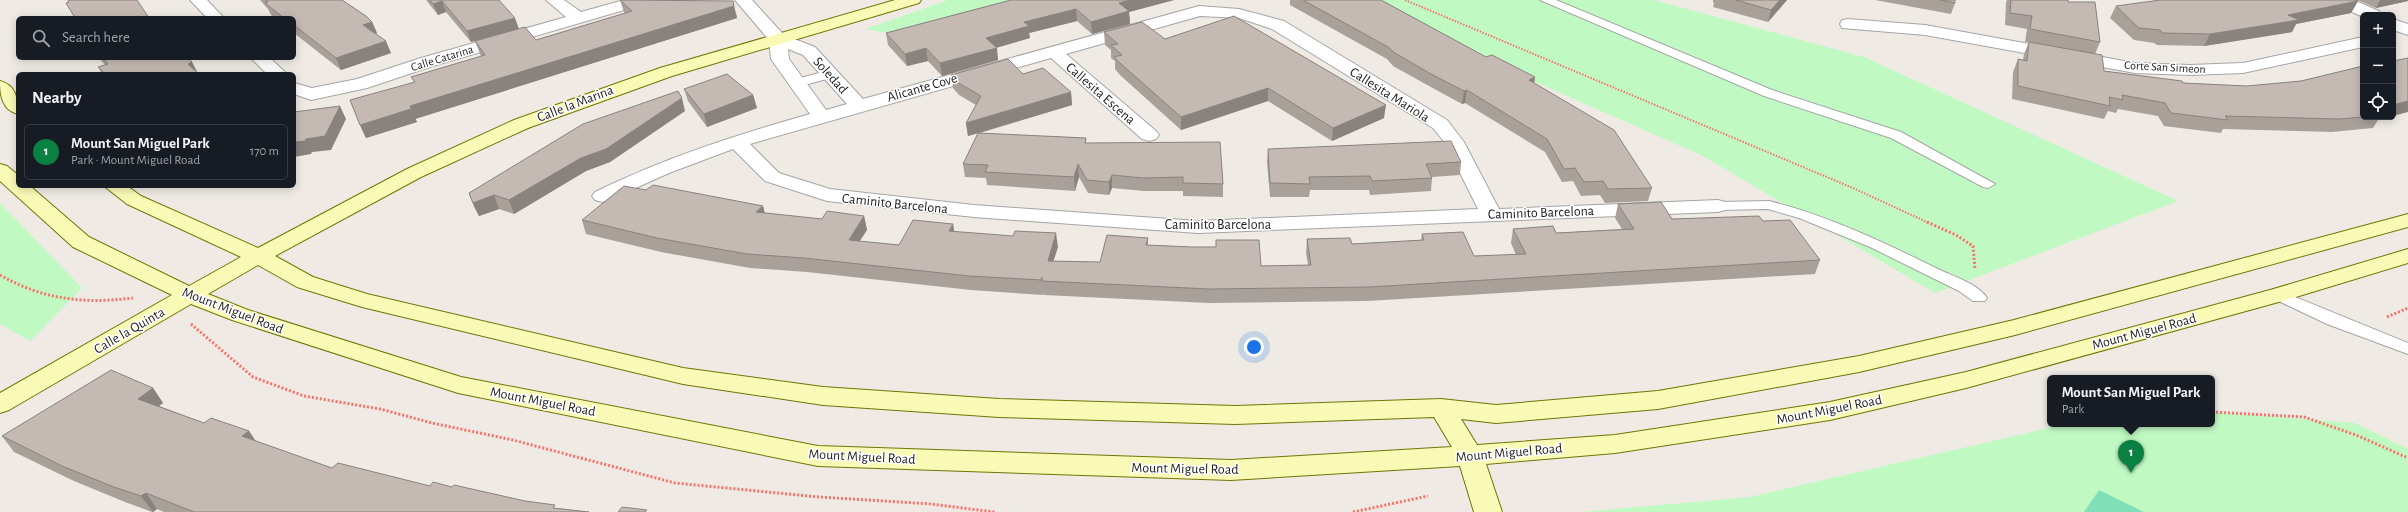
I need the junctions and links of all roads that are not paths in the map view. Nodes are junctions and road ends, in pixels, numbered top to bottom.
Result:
1 (198, 0) edge
2 (554, 0) edge
3 (642, 0) edge
4 (743, 0) edge
5 (913, 0) edge
6 (1546, 0) edge
7 (2339, 0) edge
8 (2366, 12) edge
9 (1249, 14) joint
10 (214, 16) edge
11 (578, 18) junction
12 (1848, 24) dead end
13 (2396, 25) edge
14 (2408, 31) edge
15 (2396, 34) edge
16 (778, 39) junction
17 (2360, 43) edge
18 (1053, 51) junction
19 (262, 60) edge
20 (276, 72) edge
21 (830, 74) junction
22 (797, 83) junction
23 (0, 86) edge
24 (302, 91) edge
25 (858, 105) junction
26 (16, 106) edge
27 (821, 116) junction
28 (1149, 135) dead end
29 (736, 141) junction
30 (0, 170) edge
31 (16, 184) edge
32 (1988, 184) dead end
33 (20, 188) edge
34 (117, 188) edge
35 (602, 196) dead end
36 (1718, 206) joint
37 (1491, 214) junction
38 (2408, 220) edge
39 (258, 256) junction
40 (2408, 256) edge
41 (190, 295) junction
42 (2278, 295) junction
43 (1979, 298) road end
44 (2408, 349) edge
45 (0, 404) edge
46 (1441, 408) junction
47 (1470, 455) junction
48 (1488, 512) edge

1 - 10 street
2 - 11 street
3 - 11 street, Calle Catarina
4 - 16 street, Soledad
5 - 16 street, Calle la Marina
6 - 32 lane
7 - 8 street
9 - 18 street, Alicante Cove
9 - 37 street, Callesita Mariola
11 - 24 street, Calle Catarina
12 - 17 street, Corte San Simeon
13 - 14 street
14 - 15 street
16 - 21 street, Soledad
16 - 22 street
16 - 39 street, Calle la Marina
18 - 25 street, Alicante Cove
18 - 28 street, Callesita Escena
19 - 20 street
21 - 22 lane
21 - 25 street, Soledad
22 - 27 street
23 - 26 street
25 - 27 street, Alicante Cove
27 - 29 street, Alicante Cove
29 - 35 street, Alicante Cove
29 - 37 street, Caminito Barcelona
30 - 31 street, Mount Miguel Road
33 - 41 street, Mount Miguel Road
34 - 39 street
36 - 37 street, Caminito Barcelona
36 - 43 lane
38 - 46 street
39 - 41 street, Calle la Quinta
39 - 46 street
40 - 42 street, Mount Miguel Road
41 - 45 street, Calle la Quinta
41 - 47 street, Mount Miguel Road
42 - 44 lane
42 - 47 street, Mount Miguel Road
46 - 47 street
47 - 48 street

